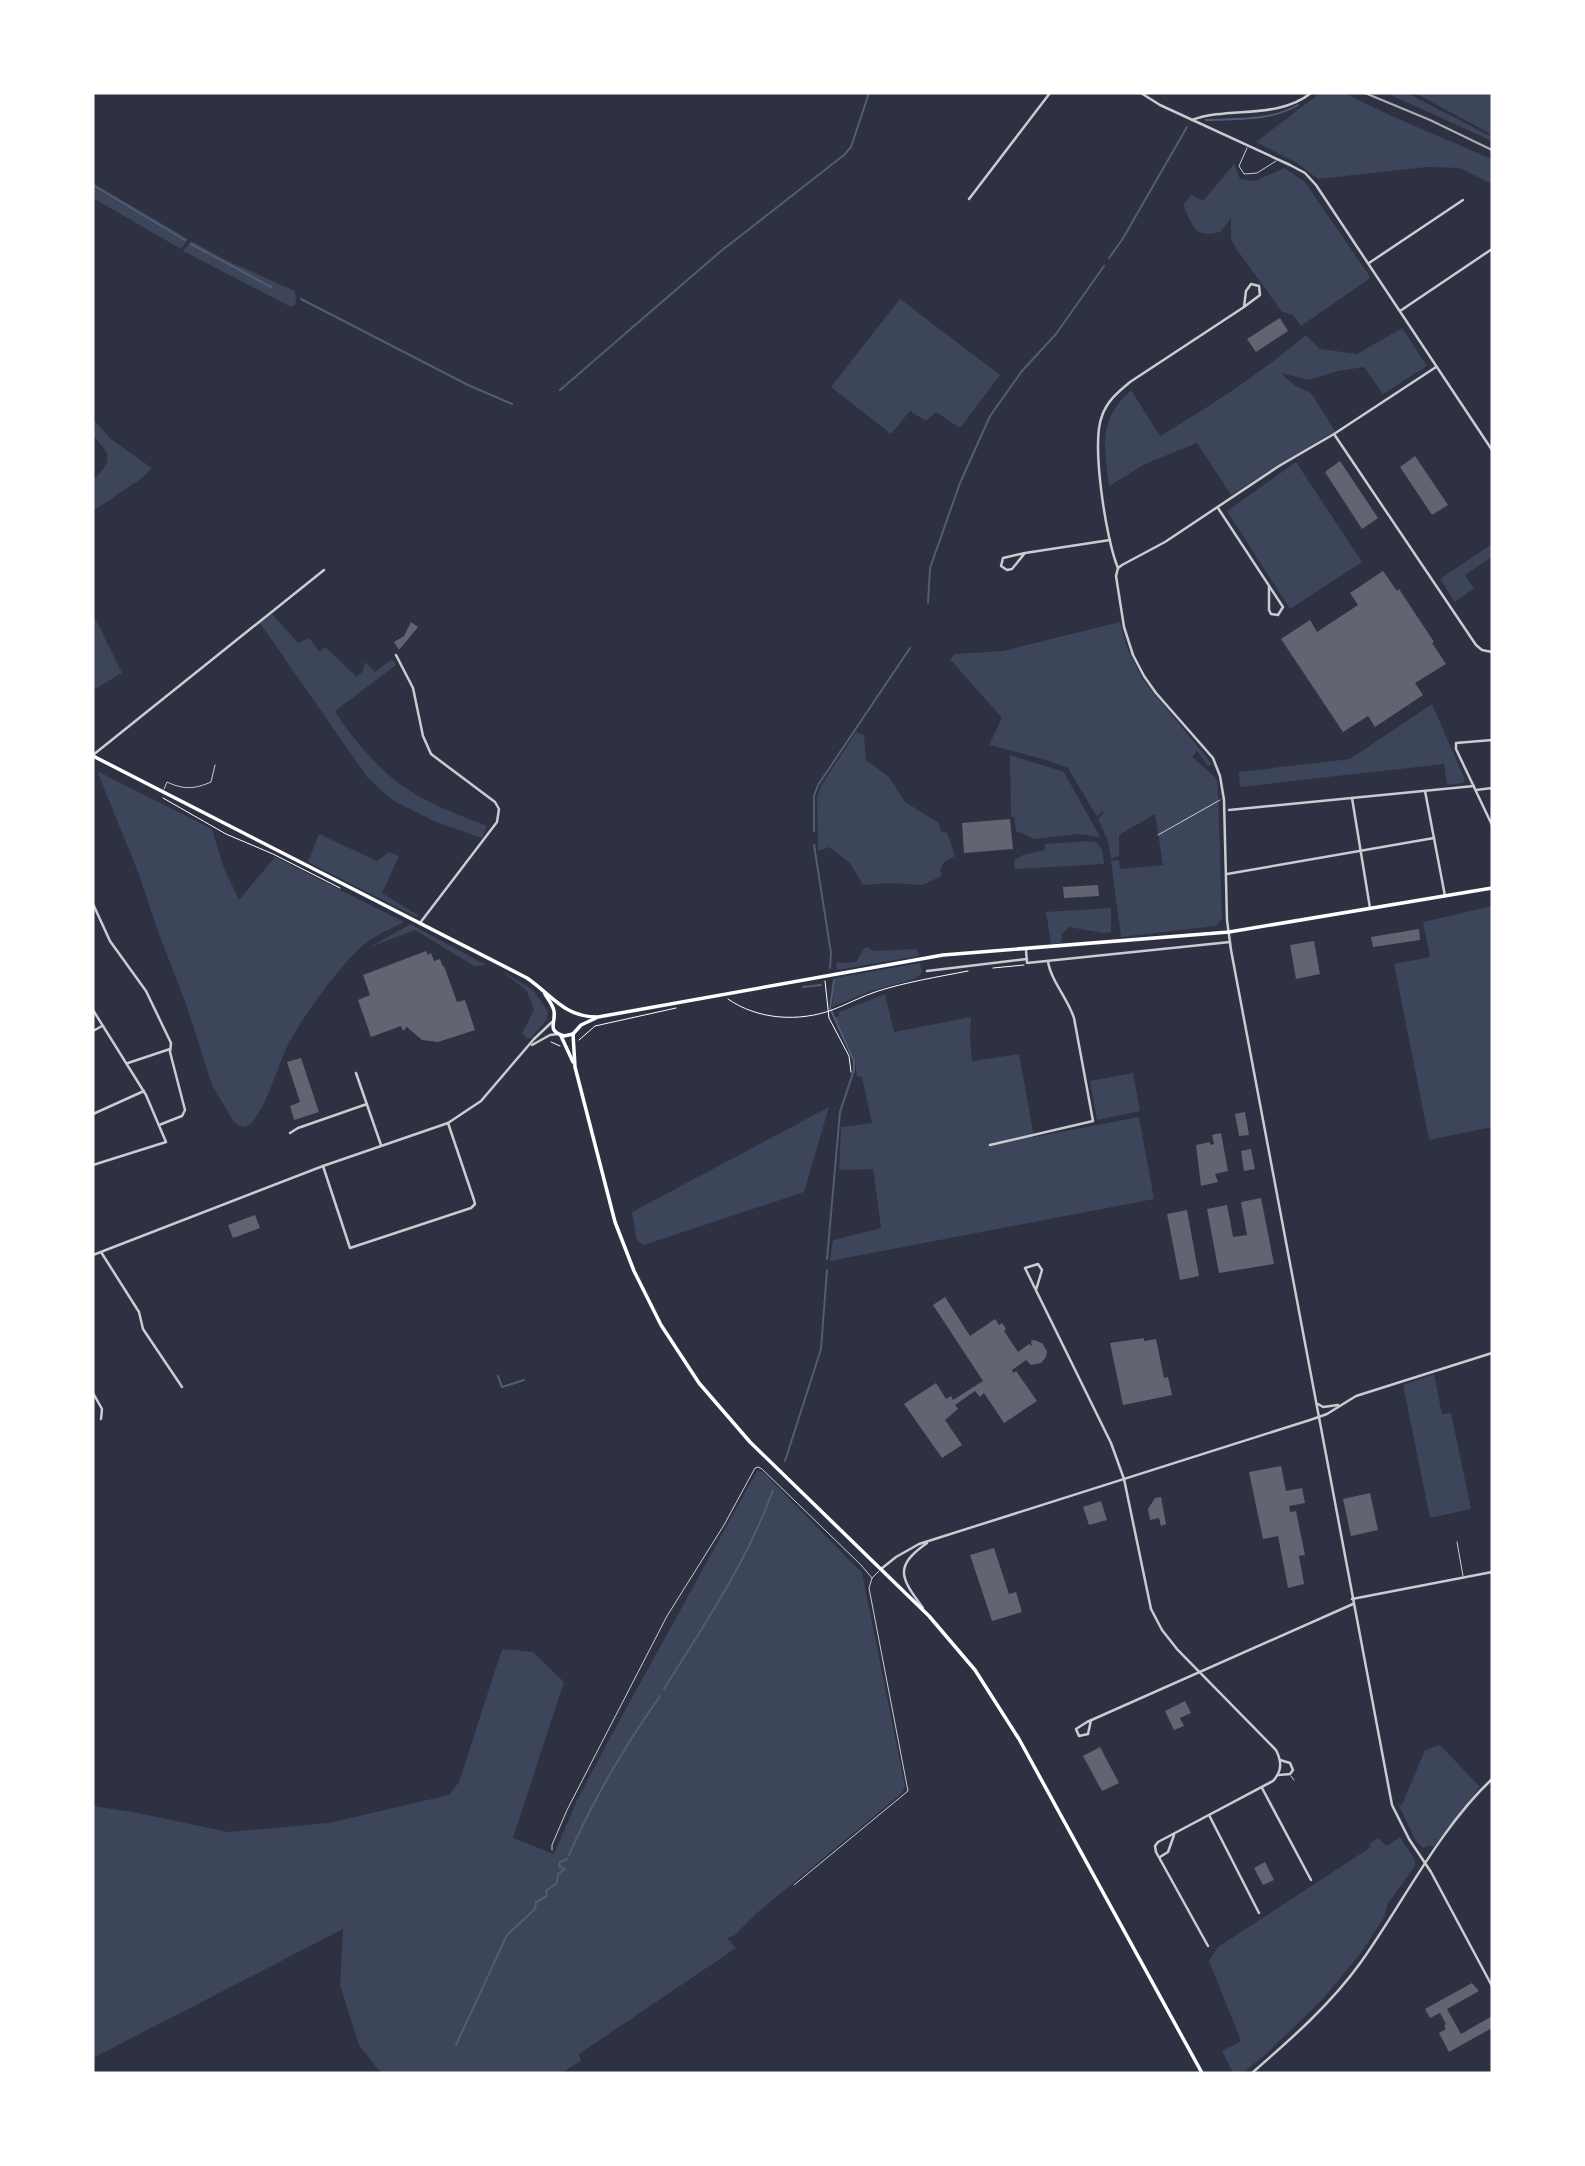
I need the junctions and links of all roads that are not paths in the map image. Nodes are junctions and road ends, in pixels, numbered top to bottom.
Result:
1 (1050, 93) edge
2 (1141, 93) edge
3 (1311, 93) edge
4 (1192, 120) junction
5 (1247, 146) junction
6 (1279, 160) junction
7 (970, 199) dead end
8 (1463, 200) dead end
9 (1492, 250) edge
10 (1369, 263) junction
11 (1244, 307) junction
12 (1400, 311) junction
13 (1436, 367) junction
14 (1334, 434) junction
15 (1492, 450) edge
16 (1217, 508) junction
17 (1110, 540) junction
18 (1025, 553) junction
19 (1118, 568) junction
20 (324, 570) dead end
21 (1269, 586) junction
22 (1492, 652) edge
23 (397, 655) dead end
24 (1492, 740) edge
25 (93, 755) edge
26 (215, 765) dead end
27 (1475, 788) junction
28 (1492, 789) edge
29 (1425, 791) junction
30 (161, 794) junction
31 (1352, 798) junction
32 (1224, 800) junction
33 (1224, 810) junction
34 (1229, 810) joint
35 (1492, 825) edge
36 (1158, 835) dead end
37 (1434, 838) junction
38 (1360, 851) junction
39 (1226, 874) junction
40 (1492, 888) edge
41 (1445, 896) junction
42 (93, 906) edge
43 (1370, 909) junction
44 (420, 923) junction
45 (1228, 932) junction
46 (1230, 942) junction
47 (1026, 949) junction
48 (1027, 961) junction
49 (1048, 961) junction
50 (927, 971) dead end
51 (543, 990) junction
52 (93, 1010) edge
53 (567, 1010) junction
54 (554, 1016) junction
55 (576, 1016) junction
56 (598, 1017) junction
57 (552, 1022) junction
58 (103, 1026) junction
59 (578, 1027) junction
60 (93, 1031) edge
61 (573, 1034) junction
62 (559, 1035) junction
63 (529, 1046) junction
64 (170, 1049) junction
65 (128, 1063) junction
66 (575, 1067) junction
67 (356, 1073) dead end
68 (144, 1091) junction
69 (367, 1104) junction
70 (93, 1114) edge
71 (448, 1123) junction
72 (159, 1125) junction
73 (290, 1133) dead end
74 (989, 1145) dead end
75 (382, 1146) junction
76 (93, 1166) edge
77 (323, 1166) junction
78 (93, 1250) edge
79 (101, 1252) junction
80 (94, 1255) edge
81 (1036, 1290) junction
82 (1492, 1353) edge
83 (182, 1387) dead end
84 (93, 1393) edge
85 (1316, 1403) junction
86 (1341, 1404) junction
87 (1319, 1417) junction
88 (101, 1419) dead end
89 (1124, 1479) junction
90 (929, 1541) junction
91 (1457, 1542) dead end
92 (881, 1569) junction
93 (1492, 1572) edge
94 (872, 1578) junction
95 (1464, 1578) junction
96 (1353, 1602) junction
97 (929, 1616) junction
98 (1200, 1673) junction
99 (1091, 1720) junction
100 (1280, 1760) junction
101 (1290, 1774) junction
102 (1278, 1775) junction
103 (1492, 1779) edge
104 (1294, 1780) dead end
105 (1262, 1788) junction
106 (1209, 1815) junction
107 (1174, 1835) junction
108 (552, 1850) dead end
109 (1160, 1857) junction
110 (1426, 1864) junction
111 (1311, 1880) dead end
112 (793, 1885) dead end
113 (1259, 1913) dead end
114 (1208, 1946) dead end
115 (1492, 1986) edge
116 (1202, 2073) edge
117 (1252, 2073) edge

1 - 7 street
2 - 4 street
3 - 4 street
4 - 5 street
5 - 6 street
5 - 6 lane
6 - 10 street
8 - 10 street
9 - 12 street
10 - 12 street
11 - 11 street
11 - 17 street
12 - 13 street
13 - 14 street
13 - 15 street
14 - 16 street
14 - 22 street
16 - 19 street
16 - 21 street
17 - 18 street
17 - 19 street
18 - 18 street
19 - 32 street
20 - 25 street
21 - 21 street
23 - 44 street
24 - 27 street
25 - 30 main road
26 - 30 lane
27 - 28 street
27 - 29 street
27 - 35 street
29 - 31 street
29 - 37 street
30 - 44 main road
31 - 34 street
31 - 38 street
32 - 33 street
32 - 36 lane
33 - 34 lane
33 - 39 street
37 - 38 street
37 - 41 street
38 - 39 street
38 - 43 street
39 - 45 street
40 - 41 main road
41 - 43 main road
42 - 64 street
43 - 45 main road
44 - 51 main road
45 - 46 street
45 - 47 main road
46 - 49 street
46 - 85 street
47 - 48 street
47 - 56 main road
48 - 49 street
48 - 50 street
49 - 74 street
51 - 53 main road
51 - 54 main road
52 - 58 street
53 - 54 main road
53 - 55 main road
54 - 57 main road
55 - 56 main road
55 - 59 main road
56 - 59 main road
57 - 62 main road
57 - 63 street
58 - 60 street
58 - 65 street
59 - 61 main road
61 - 62 main road
61 - 66 main road
62 - 63 street
62 - 66 main road
63 - 71 street
64 - 65 street
64 - 72 street
65 - 68 street
66 - 92 main road
67 - 69 street
68 - 70 street
68 - 72 street
69 - 73 street
69 - 75 street
71 - 75 street
71 - 77 street
72 - 76 street
75 - 77 street
77 - 79 street
78 - 80 lane
79 - 80 street
79 - 83 street
81 - 81 street
81 - 89 street
82 - 86 street
84 - 88 street
85 - 86 street
85 - 87 street
86 - 87 street
87 - 89 street
87 - 96 street
89 - 90 street
89 - 98 street
90 - 92 street
90 - 97 street
91 - 95 lane
92 - 94 lane
92 - 97 main road
93 - 95 street
94 - 108 lane
94 - 112 lane
95 - 96 street
96 - 98 street
96 - 110 street
97 - 116 main road
98 - 99 street
98 - 100 street
99 - 99 street
100 - 101 street
100 - 102 street
101 - 102 street
101 - 104 lane
102 - 105 street
103 - 110 street
105 - 106 street
105 - 111 street
106 - 107 street
106 - 113 street
107 - 109 street
107 - 109 street
109 - 114 street
110 - 115 street
110 - 117 street

